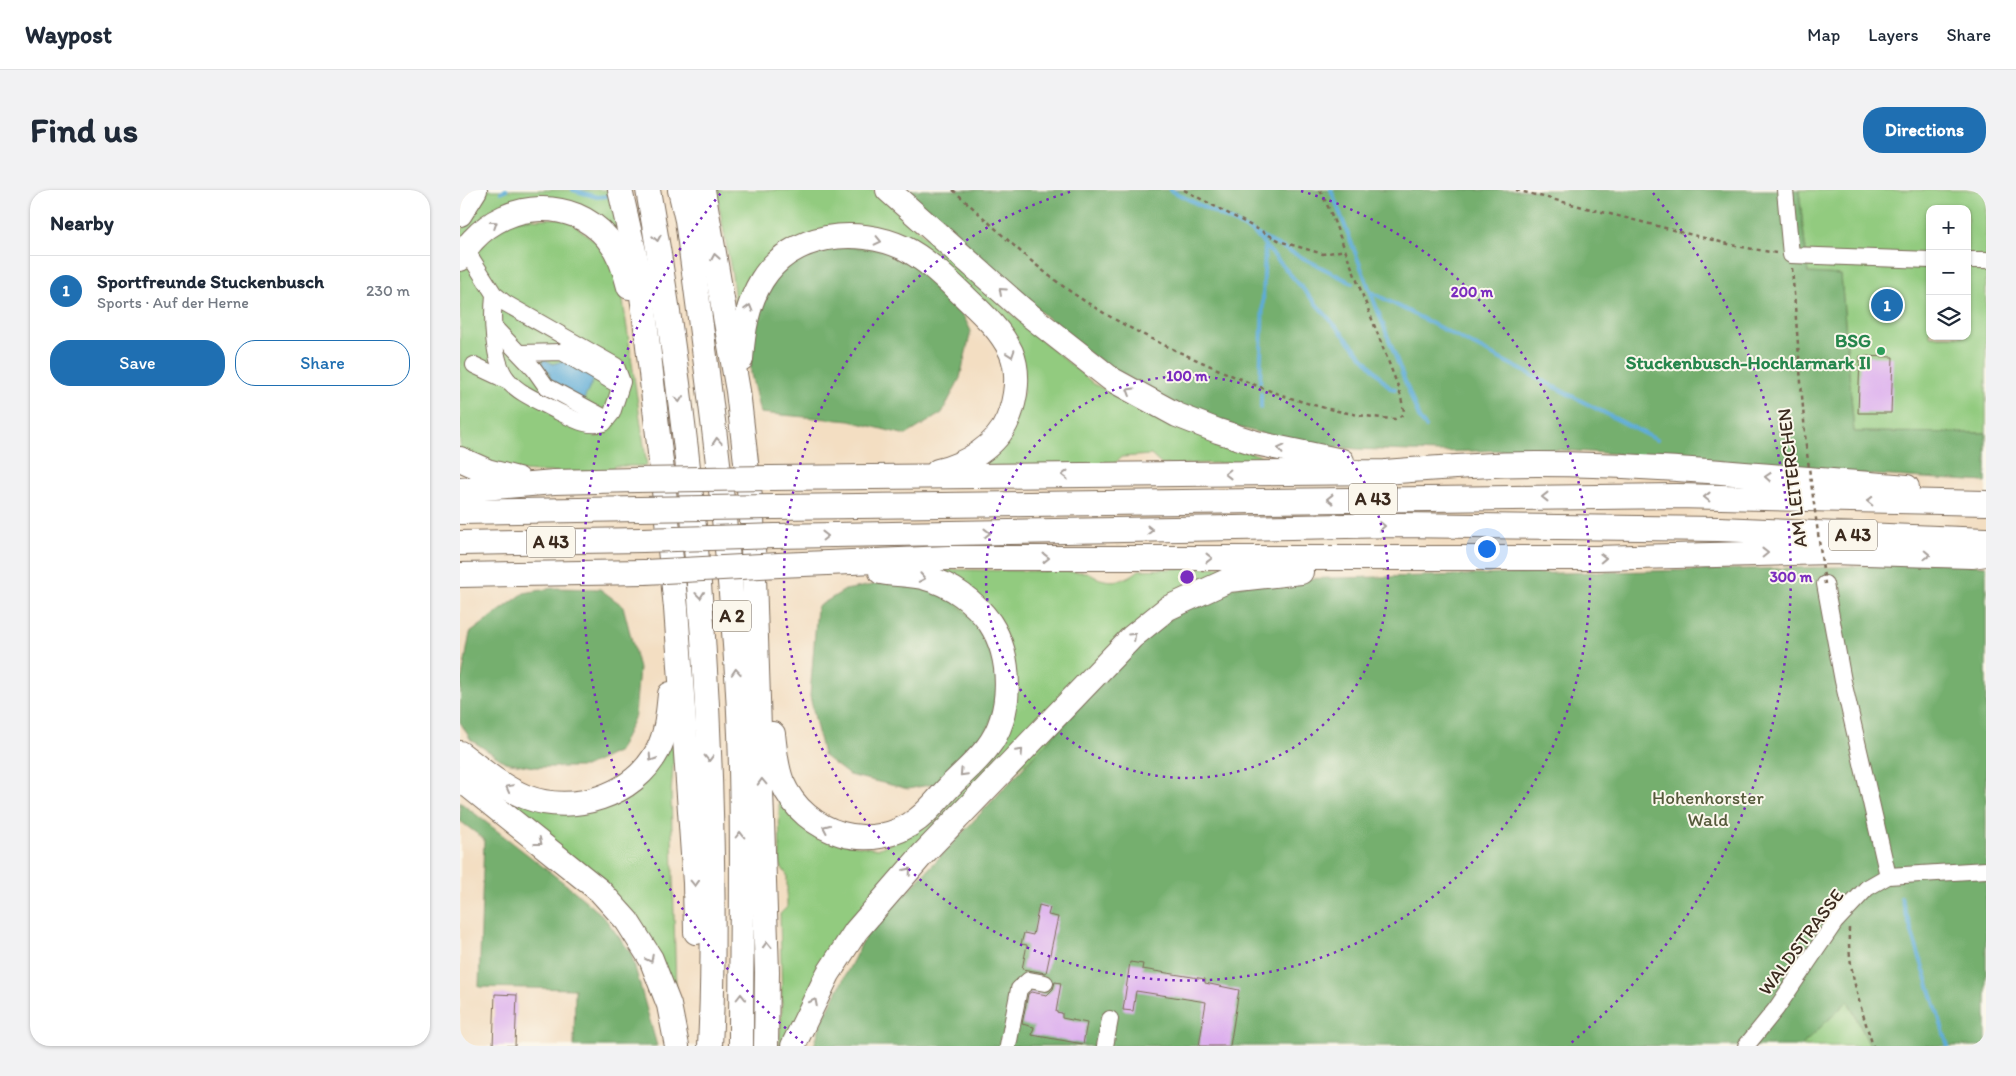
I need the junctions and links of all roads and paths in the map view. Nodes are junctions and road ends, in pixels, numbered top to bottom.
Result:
1 (475, 190) edge
2 (620, 190) edge
3 (648, 190) edge
4 (680, 190) edge
5 (703, 190) edge
6 (888, 190) edge
7 (953, 190) edge
8 (1184, 190) edge
9 (1320, 190) edge
10 (1516, 190) edge
11 (1785, 190) edge
12 (460, 214) edge
13 (1345, 250) junction
14 (463, 254) edge
15 (1791, 255) junction
16 (1926, 260) edge
17 (1971, 260) edge
18 (1986, 260) edge
19 (494, 294) junction
20 (494, 327) junction
21 (521, 353) junction
22 (474, 365) dead end
23 (508, 381) junction
24 (620, 386) junction
25 (738, 391) junction
26 (654, 396) junction
27 (607, 419) junction
28 (460, 459) edge
29 (1451, 466) junction
30 (919, 476) junction
31 (554, 482) junction
32 (460, 490) edge
33 (1978, 503) edge
34 (460, 512) edge
35 (1986, 540) edge
36 (460, 543) edge
37 (1986, 554) edge
38 (1408, 558) junction
39 (822, 564) junction
40 (585, 574) junction
41 (460, 575) edge
42 (1825, 584) joint
43 (460, 591) edge
44 (676, 608) junction
45 (758, 636) junction
46 (460, 752) edge
47 (460, 779) edge
48 (1986, 870) edge
49 (1888, 876) junction
50 (1851, 906) junction
51 (1046, 983) dead end
52 (1110, 1019) dead end
53 (710, 1039) edge
54 (677, 1046) edge
55 (741, 1046) edge
56 (766, 1046) edge
57 (793, 1046) edge
58 (1008, 1046) edge
59 (1105, 1046) edge
60 (1746, 1046) edge
61 (1873, 1046) edge

1 - 12 highway
2 - 26 highway
3 -> 53 highway, A 2
55 -> 4 highway, A 2
25 -> 5 highway
29 -> 6 highway
7 - 13 path
8 - 13 path
9 - 13 path
10 - 15 path
11 - 15 street
14 - 19 street
14 -> 26 highway
15 - 16 street
15 - 42 path, AM LEITERCHEN, bridge
17 - 18 street
19 - 20 street
19 - 24 street
20 - 21 street
20 - 23 street
21 - 24 street
21 - 27 street
22 - 23 street
23 - 27 street
24 - 27 street
25 -> 30 highway
25 - 45 highway
26 - 44 highway
28 - 31 highway
29 -> 30 highway
33 -> 29 highway
30 - 31 highway, bridge
31 - 32 highway
33 -> 34 highway, A 43, bridge
36 -> 35 highway, A 43, bridge
38 -> 37 highway
39 -> 38 highway
57 -> 38 highway
39 - 40 highway, bridge
39 -> 45 highway
40 - 41 highway
40 - 43 highway
42 - 49 street
44 -> 46 highway
44 -> 53 highway
56 -> 45 highway
47 -> 54 highway
48 - 49 street, WALDSTRASSE
49 - 50 street, WALDSTRASSE
50 - 60 street, WALDSTRASSE
50 - 61 path
51 - 58 street
52 - 59 street

